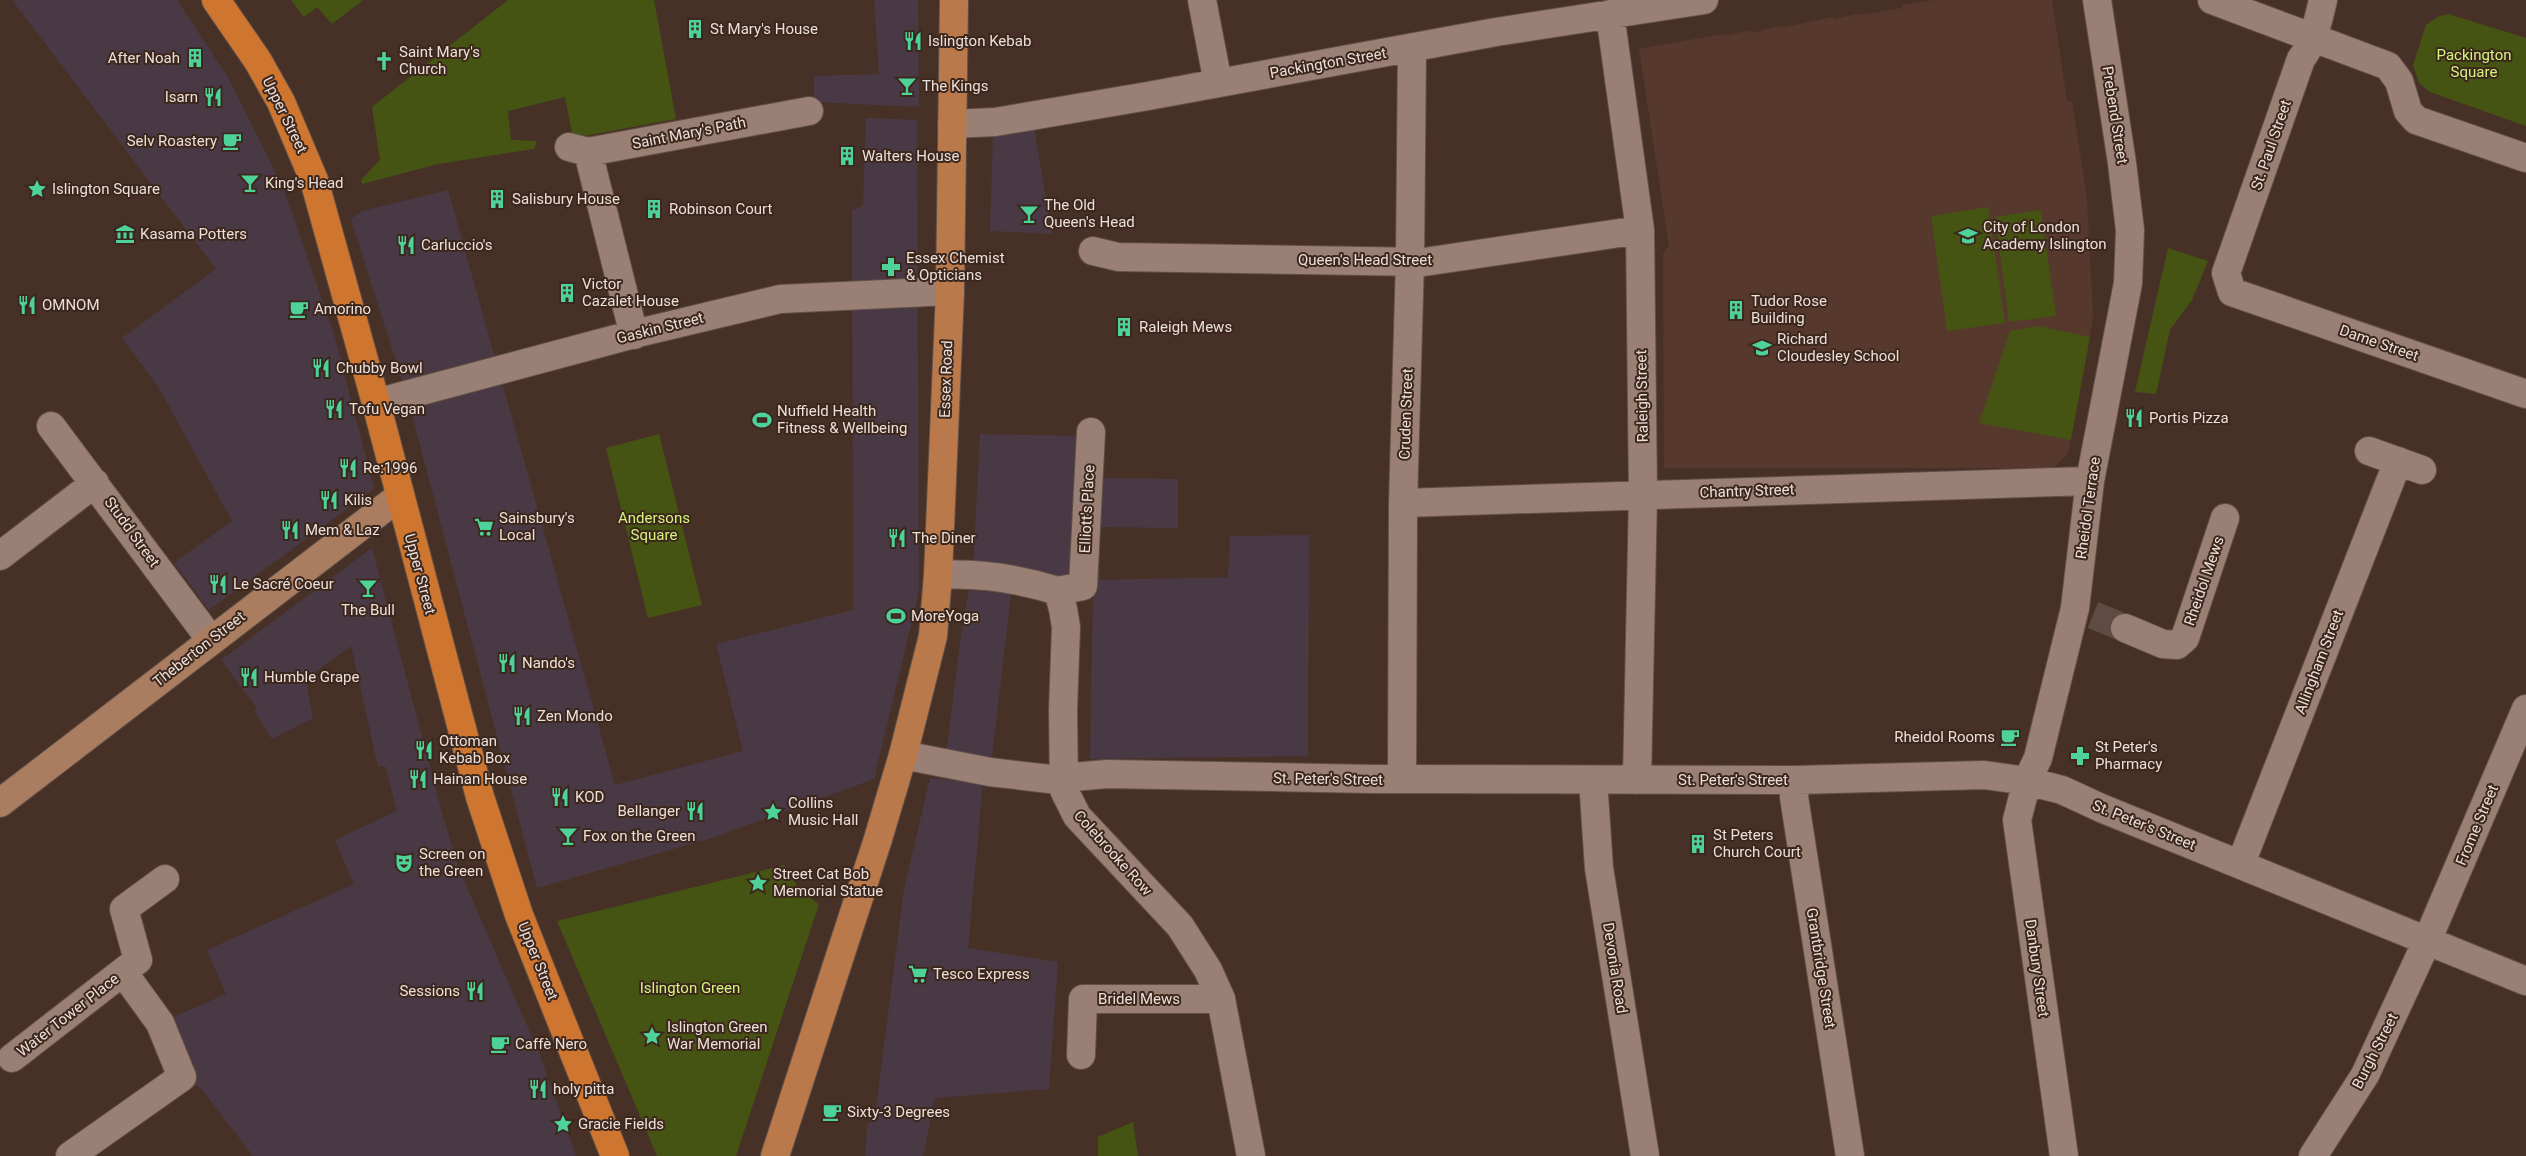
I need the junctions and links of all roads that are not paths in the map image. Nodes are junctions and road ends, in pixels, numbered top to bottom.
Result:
1 (216, 0) edge
2 (954, 0) edge
3 (1202, 0) edge
4 (1704, 0) edge
5 (2096, 0) edge
6 (2212, 0) edge
7 (2323, 0) edge
8 (1610, 14) junction
9 (2312, 39) junction
10 (1412, 48) junction
11 (1218, 83) junction
12 (809, 111) dead end
13 (952, 124) junction
14 (2526, 158) edge
15 (1640, 230) junction
16 (2130, 230) joint
17 (1110, 261) dead end
18 (1410, 261) junction
19 (950, 291) junction
20 (2232, 292) joint
21 (634, 335) junction
22 (2526, 394) edge
23 (376, 403) junction
24 (51, 426) dead end
25 (1091, 432) dead end
26 (2369, 451) dead end
27 (2090, 481) junction
28 (95, 483) junction
29 (1643, 495) junction
30 (400, 496) junction
31 (1403, 503) junction
32 (2225, 518) dead end
33 (0, 556) edge
34 (938, 575) junction
35 (1070, 588) junction
36 (2125, 628) tunnel mouth
37 (211, 640) junction
38 (2526, 709) edge
39 (903, 755) junction
40 (1062, 777) junction
41 (1402, 779) junction
42 (1593, 780) junction
43 (1637, 780) junction
44 (1796, 780) junction
45 (2027, 781) junction
46 (0, 803) edge
47 (2241, 863) junction
48 (164, 879) dead end
49 (2428, 941) junction
50 (123, 972) junction
51 (2526, 981) edge
52 (1221, 999) junction
53 (1081, 1055) dead end
54 (12, 1058) dead end
55 (70, 1156) edge
56 (615, 1156) edge
57 (775, 1156) edge
58 (1251, 1156) edge
59 (1645, 1156) edge
60 (1850, 1156) edge
61 (2064, 1156) edge
62 (2313, 1156) edge

1 - 23 highway, Upper Street
2 - 13 main road, Essex Road
3 - 11 street
4 - 8 street, Packington Street
5 - 16 street, Prebend Street
6 - 9 street
7 - 9 street, St. Paul Street
8 - 10 street, Packington Street
8 - 15 street, Raleigh Street
9 - 14 street
9 - 20 street, St. Paul Street
10 - 11 street, Packington Street
10 - 18 street, Cruden Street
11 - 13 street, Packington Street
12 - 21 street, Saint Mary's Path
13 - 19 main road, Essex Road
15 - 18 street, Queen's Head Street
15 - 29 street, Raleigh Street
16 - 27 street, Rheidol Terrace
17 - 18 street, Queen's Head Street
18 - 31 street, Cruden Street
19 - 21 street, Gaskin Street
19 - 34 main road, Essex Road
20 - 22 street, Dame Street
21 - 23 street, Gaskin Street
23 - 30 highway, Upper Street
24 - 28 street, Studd Street
25 - 35 street, Elliott's Place
26 - 47 street, Allingham Street
27 - 29 street, Chantry Street
27 - 45 street, Rheidol Terrace
28 - 33 street
28 - 37 street, Studd Street
29 - 31 street, Chantry Street
29 - 43 street, Raleigh Street
30 - 37 street, Theberton Street
30 - 56 highway, Upper Street
31 - 41 street, Cruden Street
32 - 36 street, Rheidol Mews
34 - 35 street
34 - 39 main road, Essex Road
35 - 40 street, Colebrooke Row
37 - 46 street, Theberton Street
38 - 49 street, Frome Street
39 - 40 street, St. Peter's Street
39 - 57 main road
40 - 41 street, St. Peter's Street
40 - 52 street, Colebrooke Row
41 - 42 street, St. Peter's Street
42 - 43 street, St. Peter's Street
42 - 59 street, Devonia Road
43 - 44 street, St. Peter's Street
44 - 45 street, St. Peter's Street
44 - 60 street, Grantbridge Street
45 - 47 street, St. Peter's Street
45 - 61 street, Danbury Street
47 - 49 street, St. Peter's Street
48 - 50 street, Water Tower Place
49 - 51 street, St. Peter's Street
49 - 62 street, Burgh Street
50 - 54 street, Water Tower Place
50 - 55 street
52 - 53 street, Bridel Mews
52 - 58 street, Colebrooke Row

